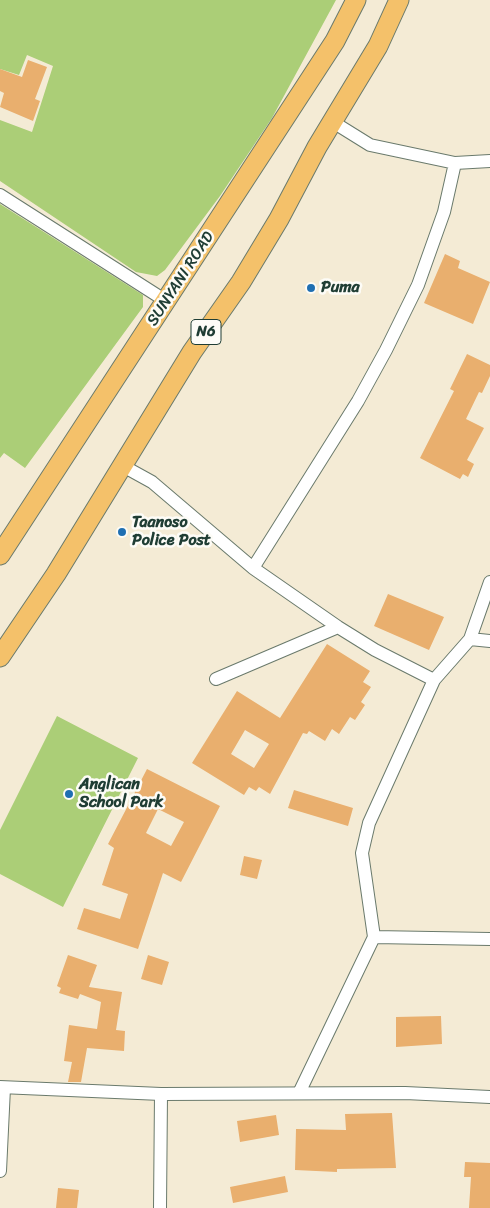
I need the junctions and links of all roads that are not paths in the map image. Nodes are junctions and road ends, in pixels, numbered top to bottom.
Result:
1 (356, 0) edge
2 (399, 0) edge
3 (333, 122) junction
4 (490, 161) edge
5 (455, 163) junction
6 (0, 196) edge
7 (166, 301) junction
8 (123, 466) junction
9 (0, 555) edge
10 (253, 568) junction
11 (490, 582) edge
12 (338, 626) junction
13 (470, 639) junction
14 (490, 641) edge
15 (0, 657) edge
16 (216, 678) dead end
17 (434, 680) junction
18 (374, 937) junction
19 (490, 939) edge
20 (2, 1088) edge
21 (160, 1094) junction
22 (299, 1094) junction
23 (490, 1097) edge
24 (0, 1171) edge
25 (160, 1208) edge

1 - 7 main road, SUNYANI ROAD
2 - 3 main road, N6
3 - 5 street
3 - 8 main road, N6
4 - 5 street
5 - 10 street
6 - 7 street
7 - 9 main road, SUNYANI ROAD
8 - 10 street
8 - 15 main road, N6
10 - 12 street
11 - 13 street
12 - 16 street
12 - 17 street
13 - 14 street
13 - 17 street
17 - 18 street
18 - 19 street
18 - 22 street
20 - 21 street
20 - 24 street
21 - 22 street
21 - 25 street
22 - 23 street

